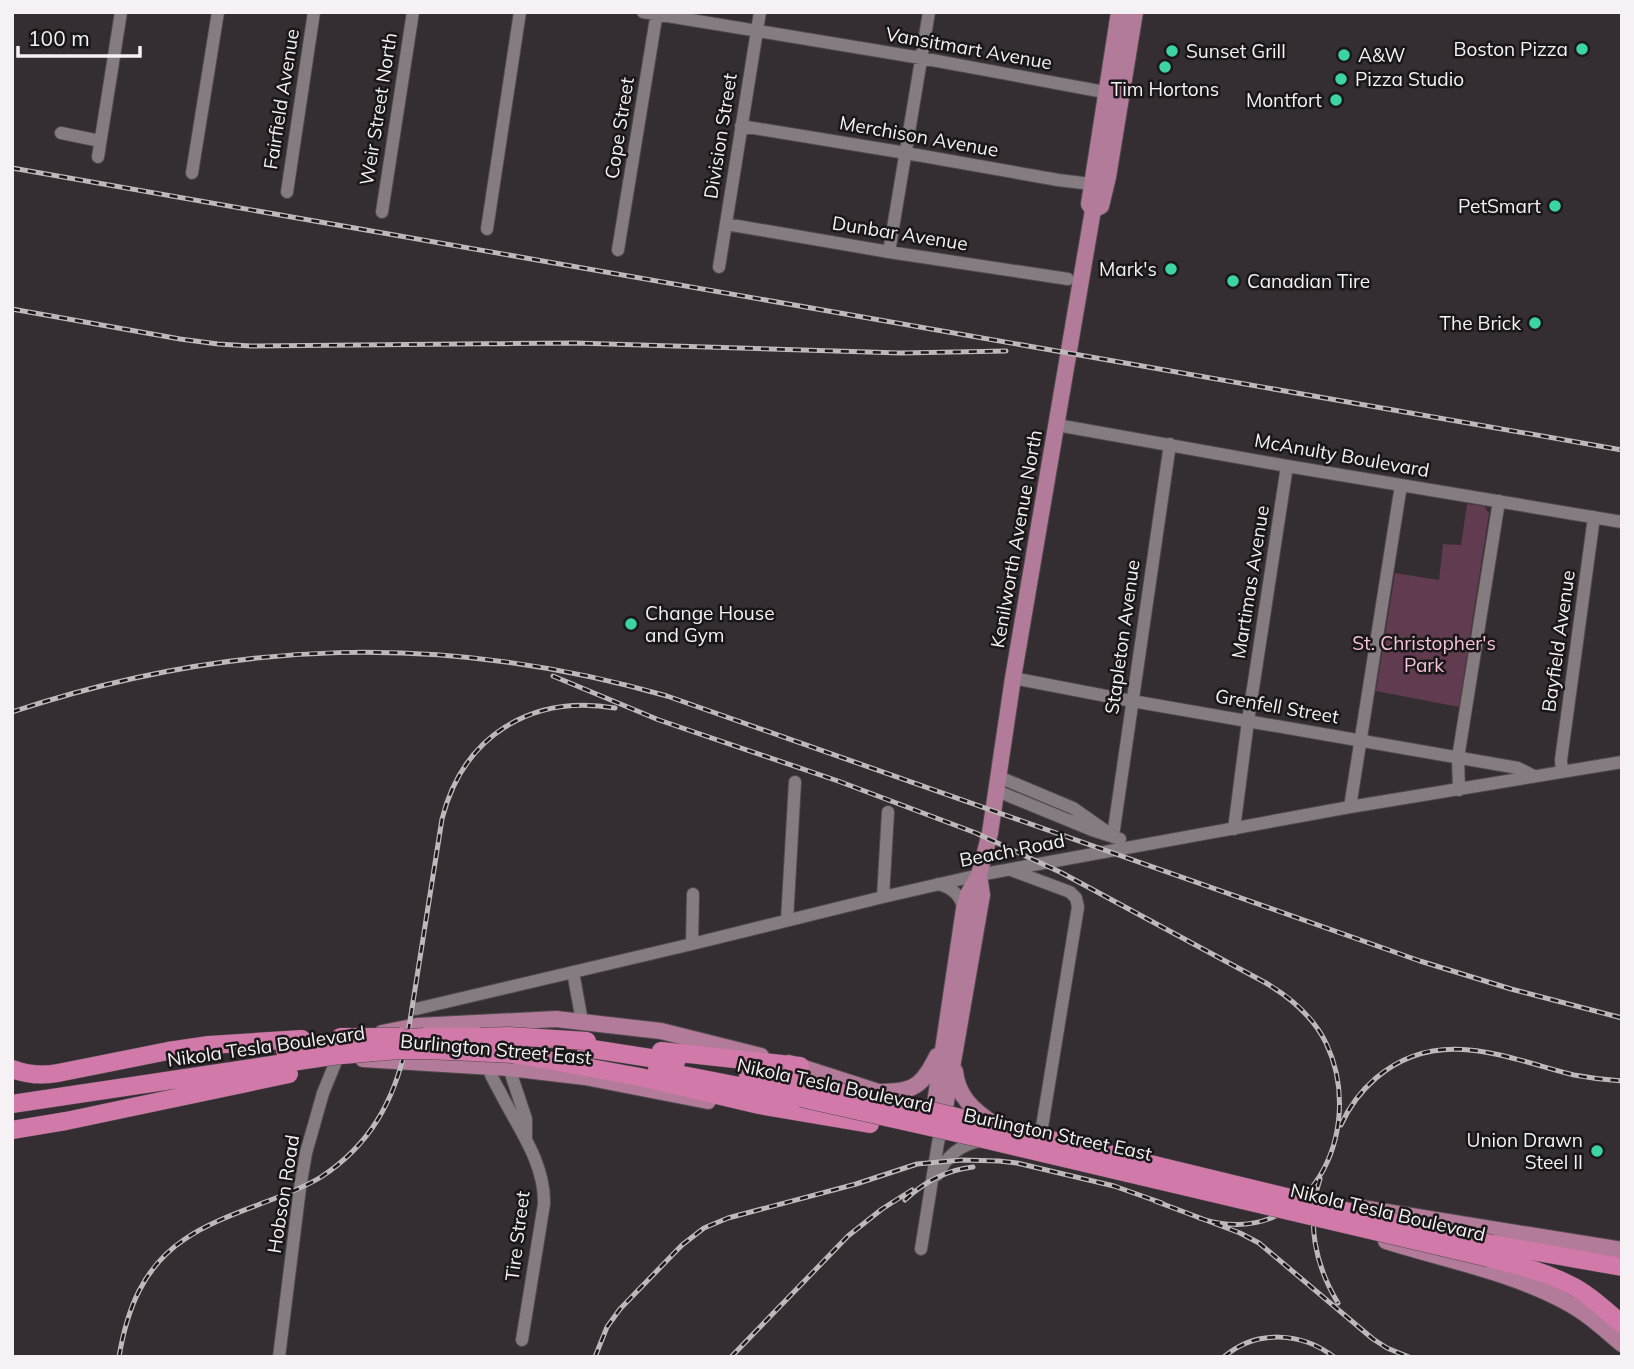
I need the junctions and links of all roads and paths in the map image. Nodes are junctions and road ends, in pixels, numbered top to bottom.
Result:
1 (121, 12) edge
2 (218, 12) edge
3 (314, 12) edge
4 (413, 12) edge
5 (520, 12) edge
6 (643, 12) edge
7 (760, 12) edge
8 (929, 12) edge
9 (1119, 12) edge
10 (1135, 12) edge
11 (657, 13) edge
12 (757, 32) junction
13 (921, 58) junction
14 (1115, 94) junction
15 (740, 126) junction
16 (61, 133) dead end
17 (100, 141) junction
18 (906, 153) junction
19 (99, 157) dead end
20 (192, 173) dead end
21 (1091, 184) junction
22 (287, 192) dead end
23 (1093, 210) junction
24 (382, 212) dead end
25 (726, 224) junction
26 (486, 229) dead end
27 (618, 250) dead end
28 (889, 252) junction
29 (719, 267) dead end
30 (1068, 279) dead end
31 (1057, 425) junction
32 (1170, 444) junction
33 (1287, 466) junction
34 (1401, 485) junction
35 (1499, 502) junction
36 (1594, 516) junction
37 (1622, 522) edge
38 (1013, 678) junction
39 (1132, 701) junction
40 (1248, 721) junction
41 (1360, 740) junction
42 (1458, 758) junction
43 (1622, 762) edge
44 (1562, 772) junction
45 (1534, 776) junction
46 (795, 782) dead end
47 (998, 784) junction
48 (1459, 790) junction
49 (1350, 807) junction
50 (888, 812) dead end
51 (1234, 829) junction
52 (1113, 836) junction
53 (1143, 845) junction
54 (1011, 870) junction
55 (979, 875) junction
56 (938, 884) junction
57 (693, 894) dead end
58 (883, 897) junction
59 (964, 909) junction
60 (787, 920) junction
61 (692, 944) junction
62 (573, 972) junction
63 (416, 1009) dead end
64 (501, 1021) junction
65 (582, 1021) junction
66 (424, 1037) junction
67 (943, 1041) junction
68 (341, 1050) junction
69 (440, 1052) junction
70 (586, 1054) junction
71 (955, 1056) junction
72 (512, 1061) junction
73 (800, 1066) junction
74 (488, 1067) junction
75 (12, 1069) edge
76 (879, 1092) junction
77 (12, 1093) edge
78 (71, 1093) junction
79 (12, 1099) edge
80 (12, 1106) edge
81 (939, 1112) junction
82 (870, 1124) junction
83 (12, 1130) edge
84 (938, 1134) junction
85 (1001, 1134) junction
86 (527, 1139) junction
87 (1040, 1139) junction
88 (932, 1185) junction
89 (921, 1249) dead end
90 (1622, 1250) edge
91 (1490, 1251) junction
92 (1622, 1267) edge
93 (1622, 1324) edge
94 (522, 1340) dead end
95 (1622, 1344) edge
96 (279, 1357) edge

1 - 17 street
2 - 20 street
3 - 22 street, Fairfield Avenue
4 - 24 street, Weir Street North
5 - 26 street
6 - 11 street, Vansitmart Avenue
7 - 12 street, Division Street
8 - 13 street
9 - 14 main road, Kenilworth Avenue North
10 - 14 main road, Kenilworth Avenue North
11 - 12 street, Vansitmart Avenue
11 - 27 street, Cope Street
12 - 13 street, Vansitmart Avenue
12 - 15 street, Division Street
13 - 14 street, Vansitmart Avenue
13 - 18 street
14 - 21 main road, Kenilworth Avenue North
14 - 23 main road, Kenilworth Avenue North
15 - 18 street, Merchison Avenue
15 - 25 street, Division Street
16 - 17 street
17 - 19 street
18 - 21 street, Merchison Avenue
18 - 28 street
21 - 23 main road, Kenilworth Avenue North
23 - 31 main road, Kenilworth Avenue North
25 - 28 street, Dunbar Avenue
25 - 29 street, Division Street
28 - 30 street, Dunbar Avenue
31 - 32 street, McAnulty Boulevard
31 - 38 main road, Kenilworth Avenue North
32 - 33 street, McAnulty Boulevard
32 - 39 street, Stapleton Avenue
33 - 34 street, McAnulty Boulevard
33 - 40 street, Martimas Avenue
34 - 35 street, McAnulty Boulevard
34 - 41 street
35 - 36 street, McAnulty Boulevard
35 - 42 street
36 - 37 street, McAnulty Boulevard
36 - 44 street, Bayfield Avenue
38 - 39 street, Grenfell Street
38 - 47 main road, Kenilworth Avenue North
39 - 40 street, Grenfell Street
39 - 52 street, Stapleton Avenue
40 - 41 street, Grenfell Street
40 - 51 street, Martimas Avenue
41 - 42 street, Grenfell Street
41 - 49 street
42 - 45 street, Grenfell Street
42 - 48 street
43 - 44 street, Beach Road
44 - 45 street, Beach Road
45 - 48 street, Beach Road
46 - 60 street
47 - 52 street
47 - 55 main road, Kenilworth Avenue North
48 - 49 street, Beach Road
49 - 51 street, Beach Road
50 - 58 street
51 - 53 street, Beach Road
52 - 53 street
53 - 54 street, Beach Road
54 - 55 street, Beach Road
54 - 87 street
55 - 56 street, Beach Road
55 - 59 main road, Kenilworth Avenue North
55 - 71 main road, Kenilworth Avenue North
56 - 58 street, Beach Road
56 - 59 street
57 - 61 street
58 - 60 street, Beach Road
59 - 67 main road, Kenilworth Avenue North
60 - 61 street, Beach Road
61 - 62 street, Beach Road
62 - 63 street, Beach Road
62 - 65 street
64 - 65 main road, Burlington Street East
64 - 68 main road, Burlington Street East
64 - 72 street, Tire Street
64 - 74 street
65 - 73 main road, Burlington Street East
66 - 70 highway, Nikola Tesla Boulevard, bridge
66 - 75 highway, bridge
66 - 77 highway, Nikola Tesla Boulevard, bridge
67 - 76 main road
67 - 81 main road, Kenilworth Avenue North
68 - 74 main road, Burlington Street East
68 - 78 main road, Burlington Street East
68 - 96 street, Hobson Road
69 - 72 highway, Nikola Tesla Boulevard, bridge
69 - 80 highway, Nikola Tesla Boulevard, bridge
69 - 83 highway, bridge
70 - 72 highway, Nikola Tesla Boulevard
70 - 73 highway
70 - 82 highway
70 - 91 highway, Nikola Tesla Boulevard, bridge
71 - 81 main road, Kenilworth Avenue North
71 - 85 main road
72 - 74 main road, Burlington Street East
72 - 82 main road, Burlington Street East
72 - 86 street, Tire Street
73 - 76 main road, Burlington Street East
74 - 86 street, Tire Street
76 - 81 main road, Burlington Street East
78 - 79 main road, Burlington Street East
78 - 80 main road, Burlington Street East
81 - 84 main road, Kenilworth Avenue North
81 - 85 main road, Burlington Street East
82 - 84 main road, Burlington Street East
84 - 85 main road, Burlington Street East
84 - 88 street, Kenilworth Avenue North
85 - 87 main road, Burlington Street East
85 - 88 street
85 - 95 main road, Burlington Street East
86 - 94 street, Tire Street
87 - 90 main road, Burlington Street East
88 - 89 street, Kenilworth Avenue North
91 - 92 highway, Nikola Tesla Boulevard
91 - 93 highway, Nikola Tesla Boulevard

